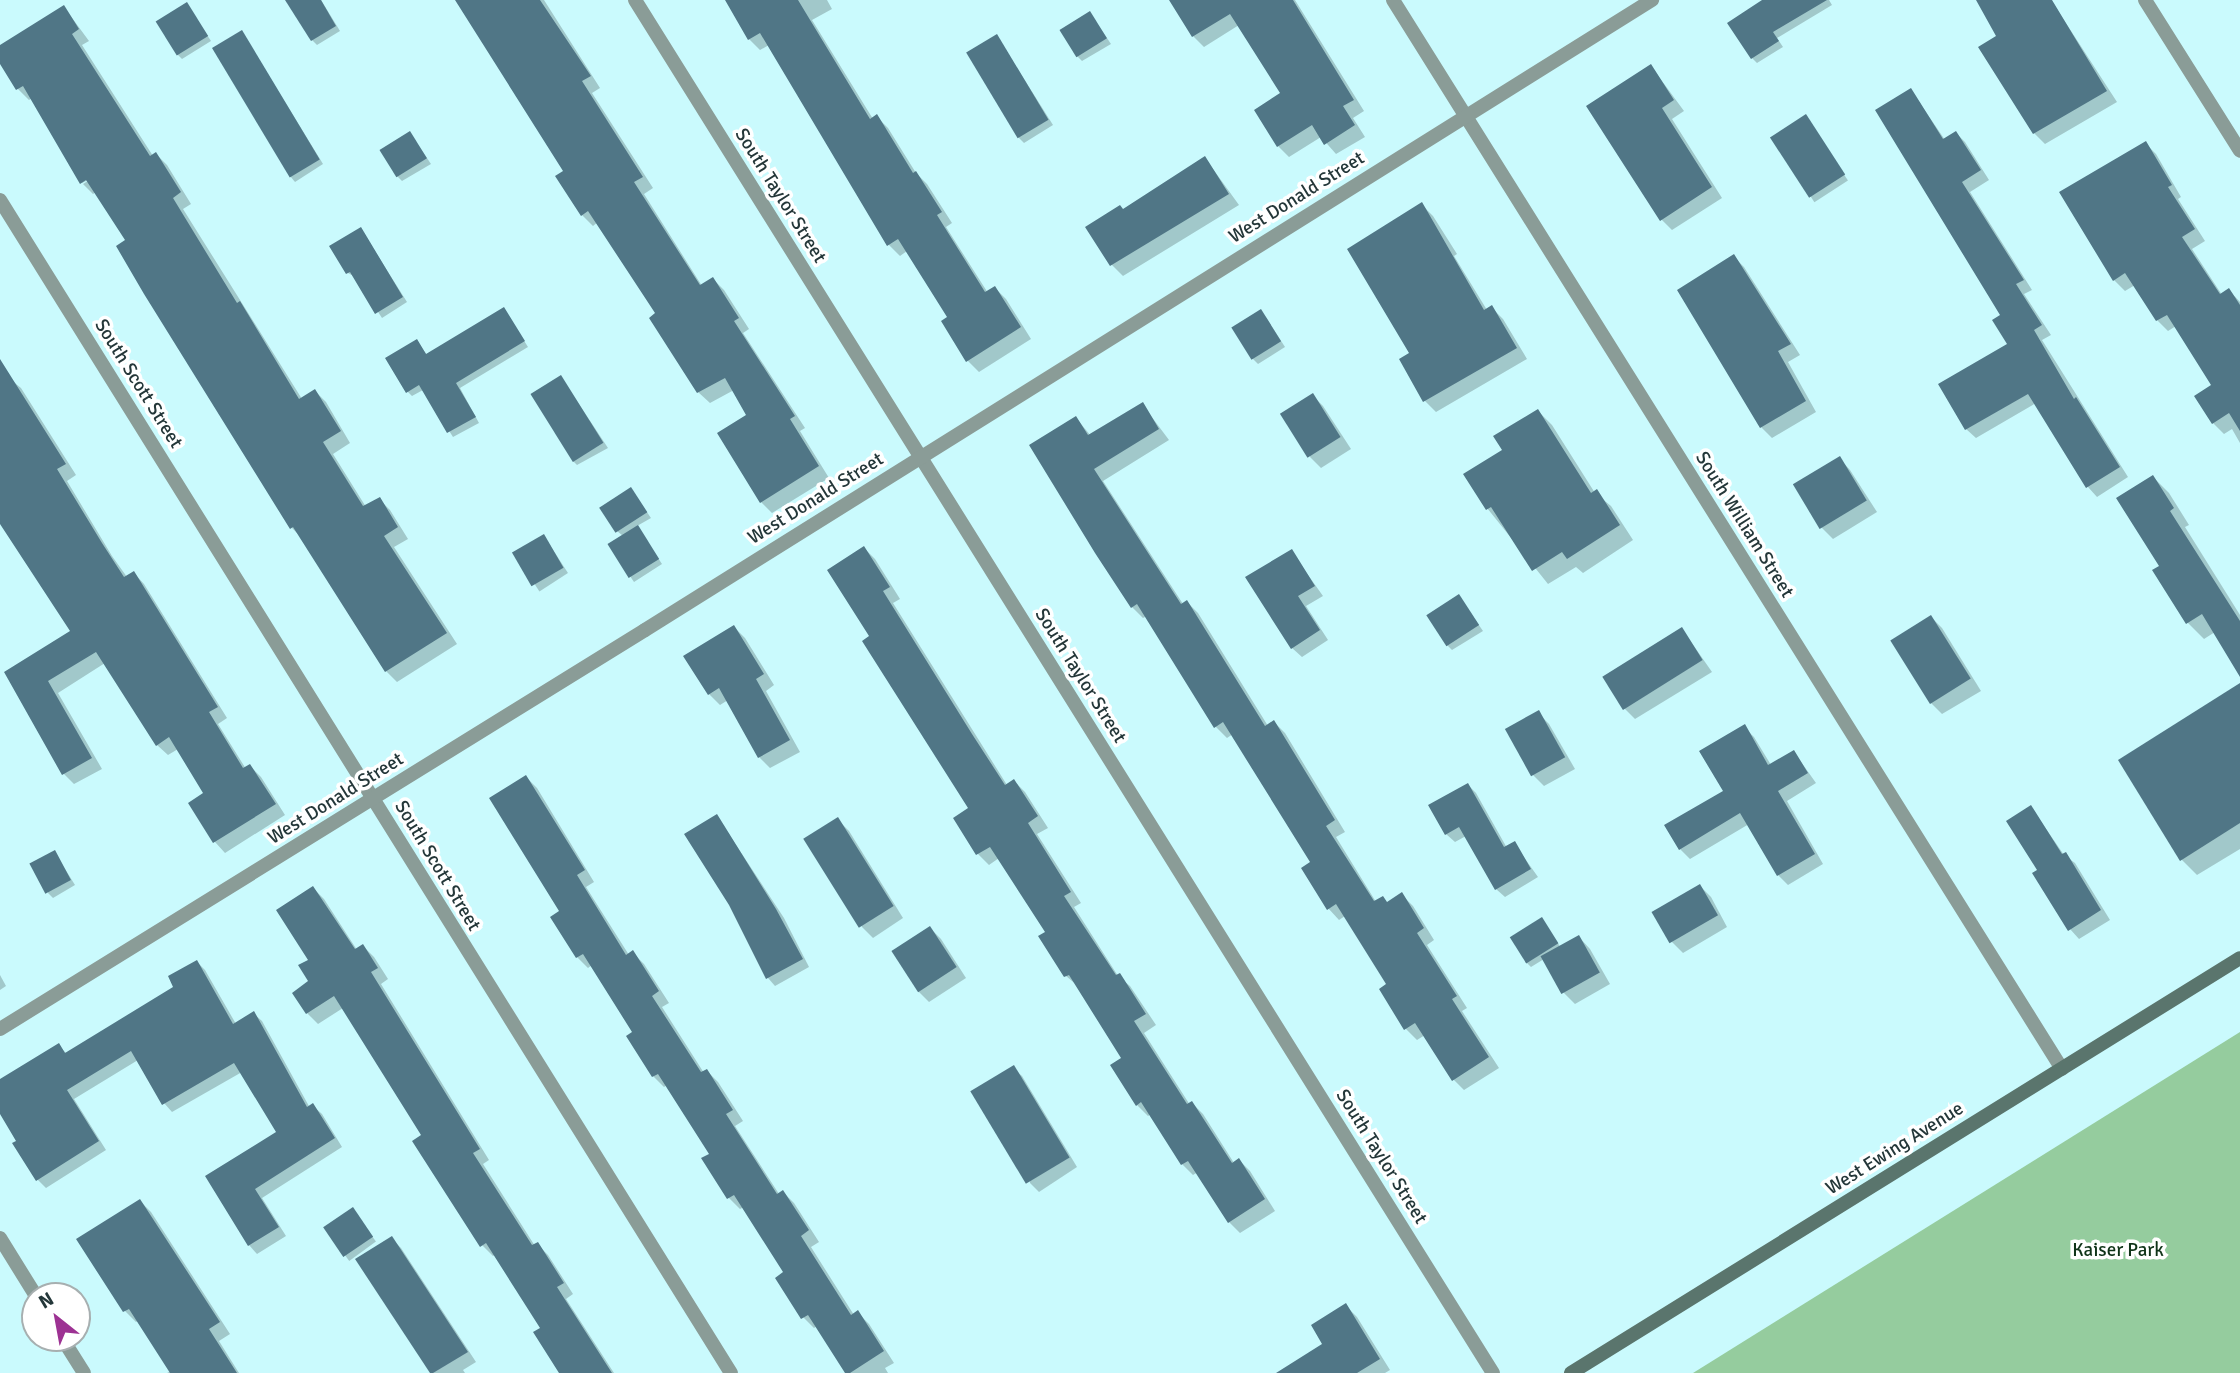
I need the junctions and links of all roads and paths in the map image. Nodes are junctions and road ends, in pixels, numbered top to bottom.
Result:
1 (635, 0) edge
2 (1393, 0) edge
3 (1652, 0) edge
4 (2145, 0) edge
5 (1466, 117) junction
6 (2240, 151) edge
7 (0, 200) edge
8 (920, 456) junction
9 (374, 799) junction
10 (2240, 958) edge
11 (0, 1029) edge
12 (2062, 1069) junction
13 (0, 1238) edge
14 (27, 1282) edge
15 (71, 1352) edge
16 (84, 1373) edge
17 (731, 1373) edge
18 (1493, 1373) edge
19 (1571, 1373) edge

1 - 8 street, South Taylor Street
2 - 5 street, South William Street
3 - 5 street, West Donald Street
4 - 6 street
5 - 8 street, West Donald Street
5 - 12 street, South William Street
7 - 9 street, South Scott Street
8 - 9 street, West Donald Street
8 - 18 street, South Taylor Street
9 - 11 street, West Donald Street
9 - 17 street, South Scott Street
10 - 12 street, West Ewing Avenue
12 - 19 street, West Ewing Avenue
13 - 14 street
15 - 16 street

